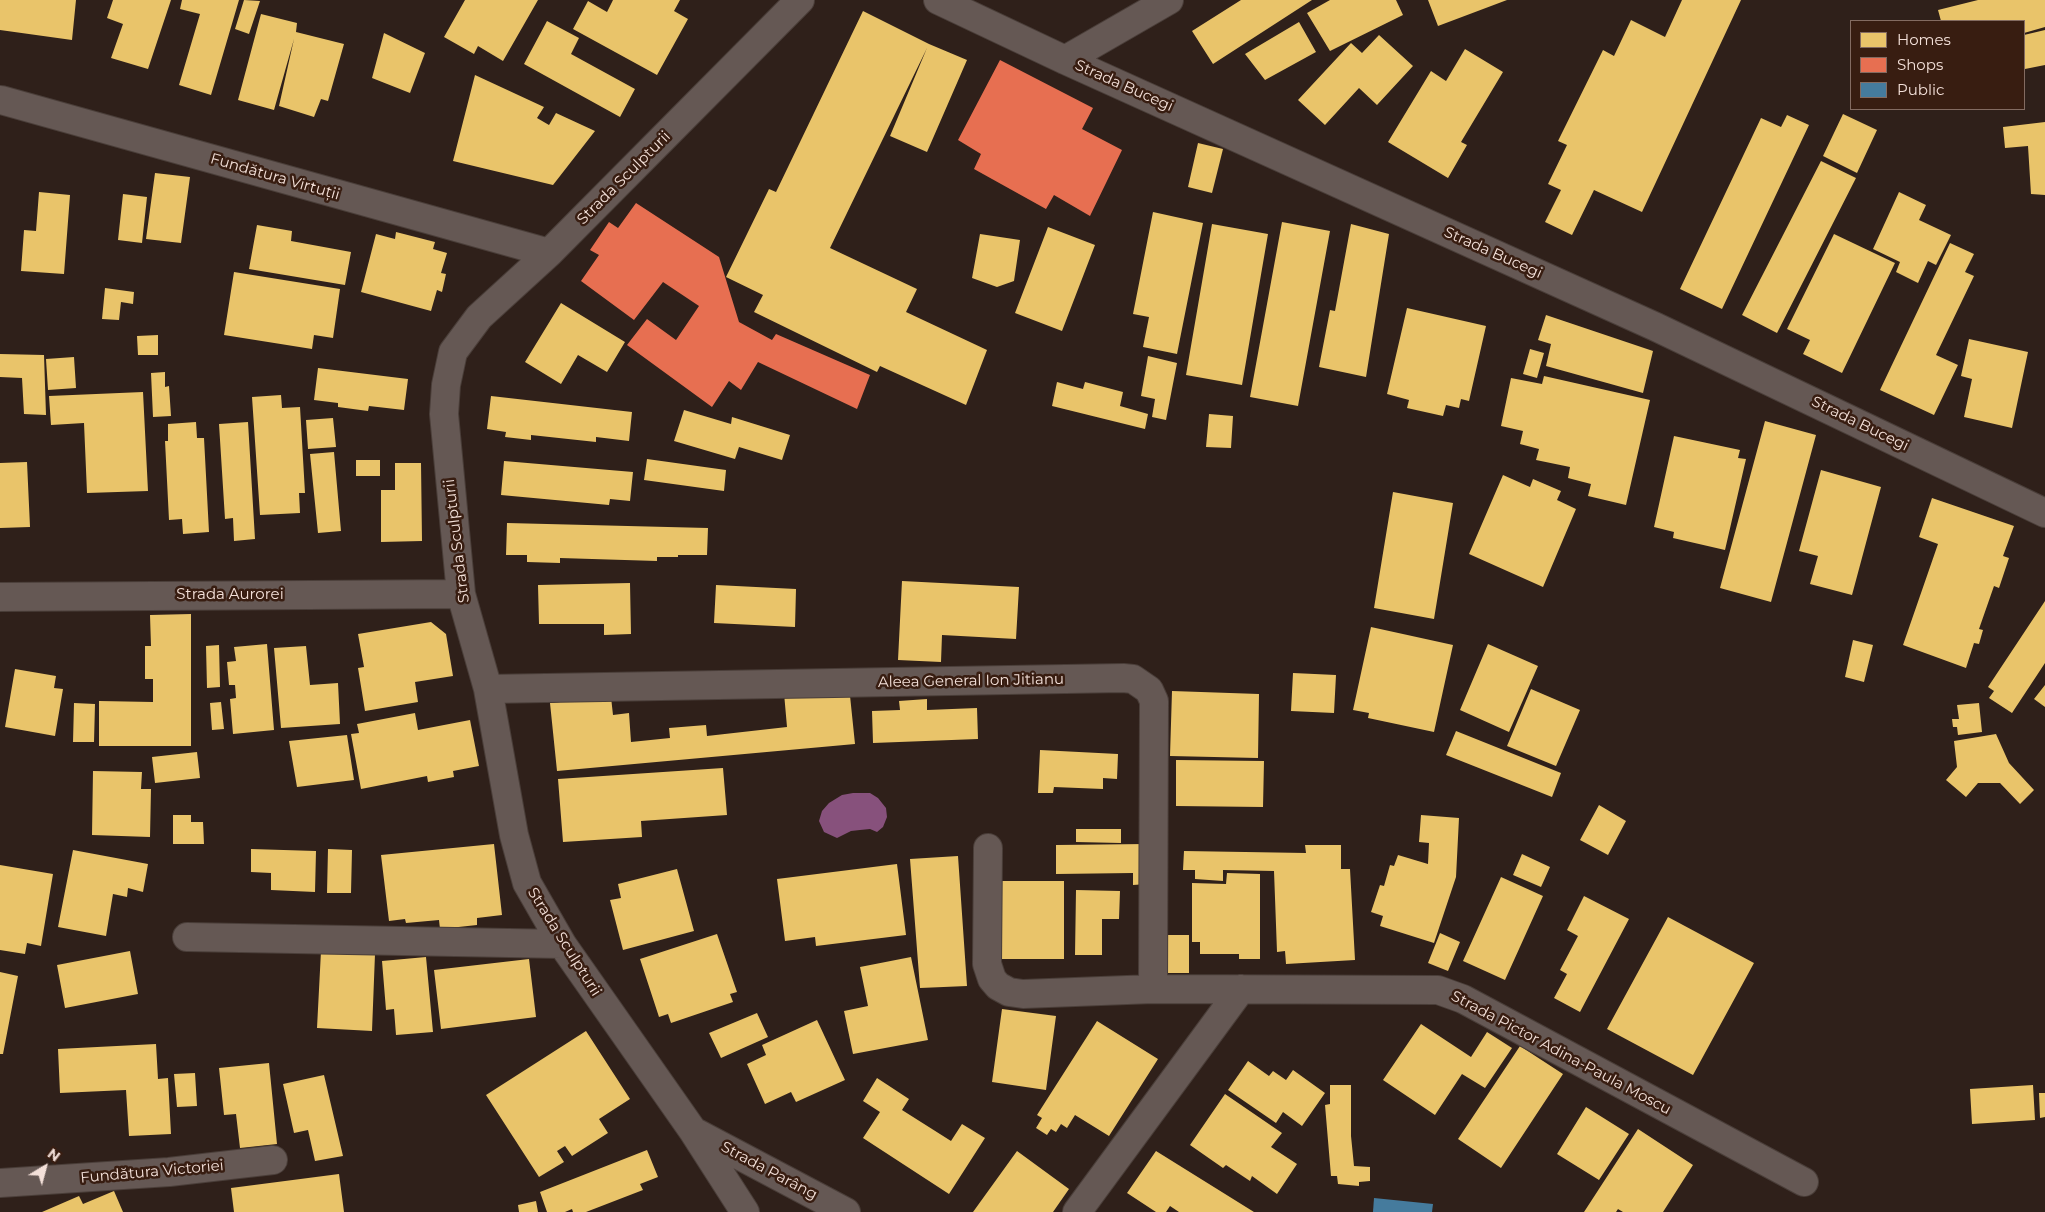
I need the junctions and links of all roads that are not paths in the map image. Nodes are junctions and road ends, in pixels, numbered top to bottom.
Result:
1 (800, 0) edge
2 (938, 0) edge
3 (1169, 0) edge
4 (1065, 60) junction
5 (1, 100) dead end
6 (549, 253) junction
7 (2045, 512) edge
8 (461, 594) junction
9 (0, 597) edge
10 (488, 689) junction
11 (988, 848) dead end
12 (187, 937) dead end
13 (562, 944) junction
14 (1154, 989) junction
15 (1241, 989) junction
16 (693, 1131) junction
17 (273, 1160) dead end
18 (1804, 1182) dead end
19 (0, 1183) edge
20 (745, 1212) edge
21 (846, 1212) edge
22 (1077, 1212) edge

1 - 6 street, Strada Sculpturii
2 - 4 street, Strada Bucegi
3 - 4 street
4 - 7 street, Strada Bucegi
5 - 6 street, Fundătura Virtuții
6 - 8 street, Strada Sculpturii
8 - 9 street, Strada Aurorei
8 - 10 street, Strada Sculpturii
10 - 13 street, Strada Sculpturii
10 - 14 street, Aleea General Ion Jitianu
11 - 14 street, Strada Pictor Adina-Paula Moscu
12 - 13 street
13 - 16 street, Strada Sculpturii
14 - 15 street, Strada Pictor Adina-Paula Moscu
15 - 18 street, Strada Pictor Adina-Paula Moscu
15 - 22 street
16 - 20 street, Strada Sculpturii
16 - 21 street, Strada Parâng
17 - 19 street, Fundătura Victoriei

